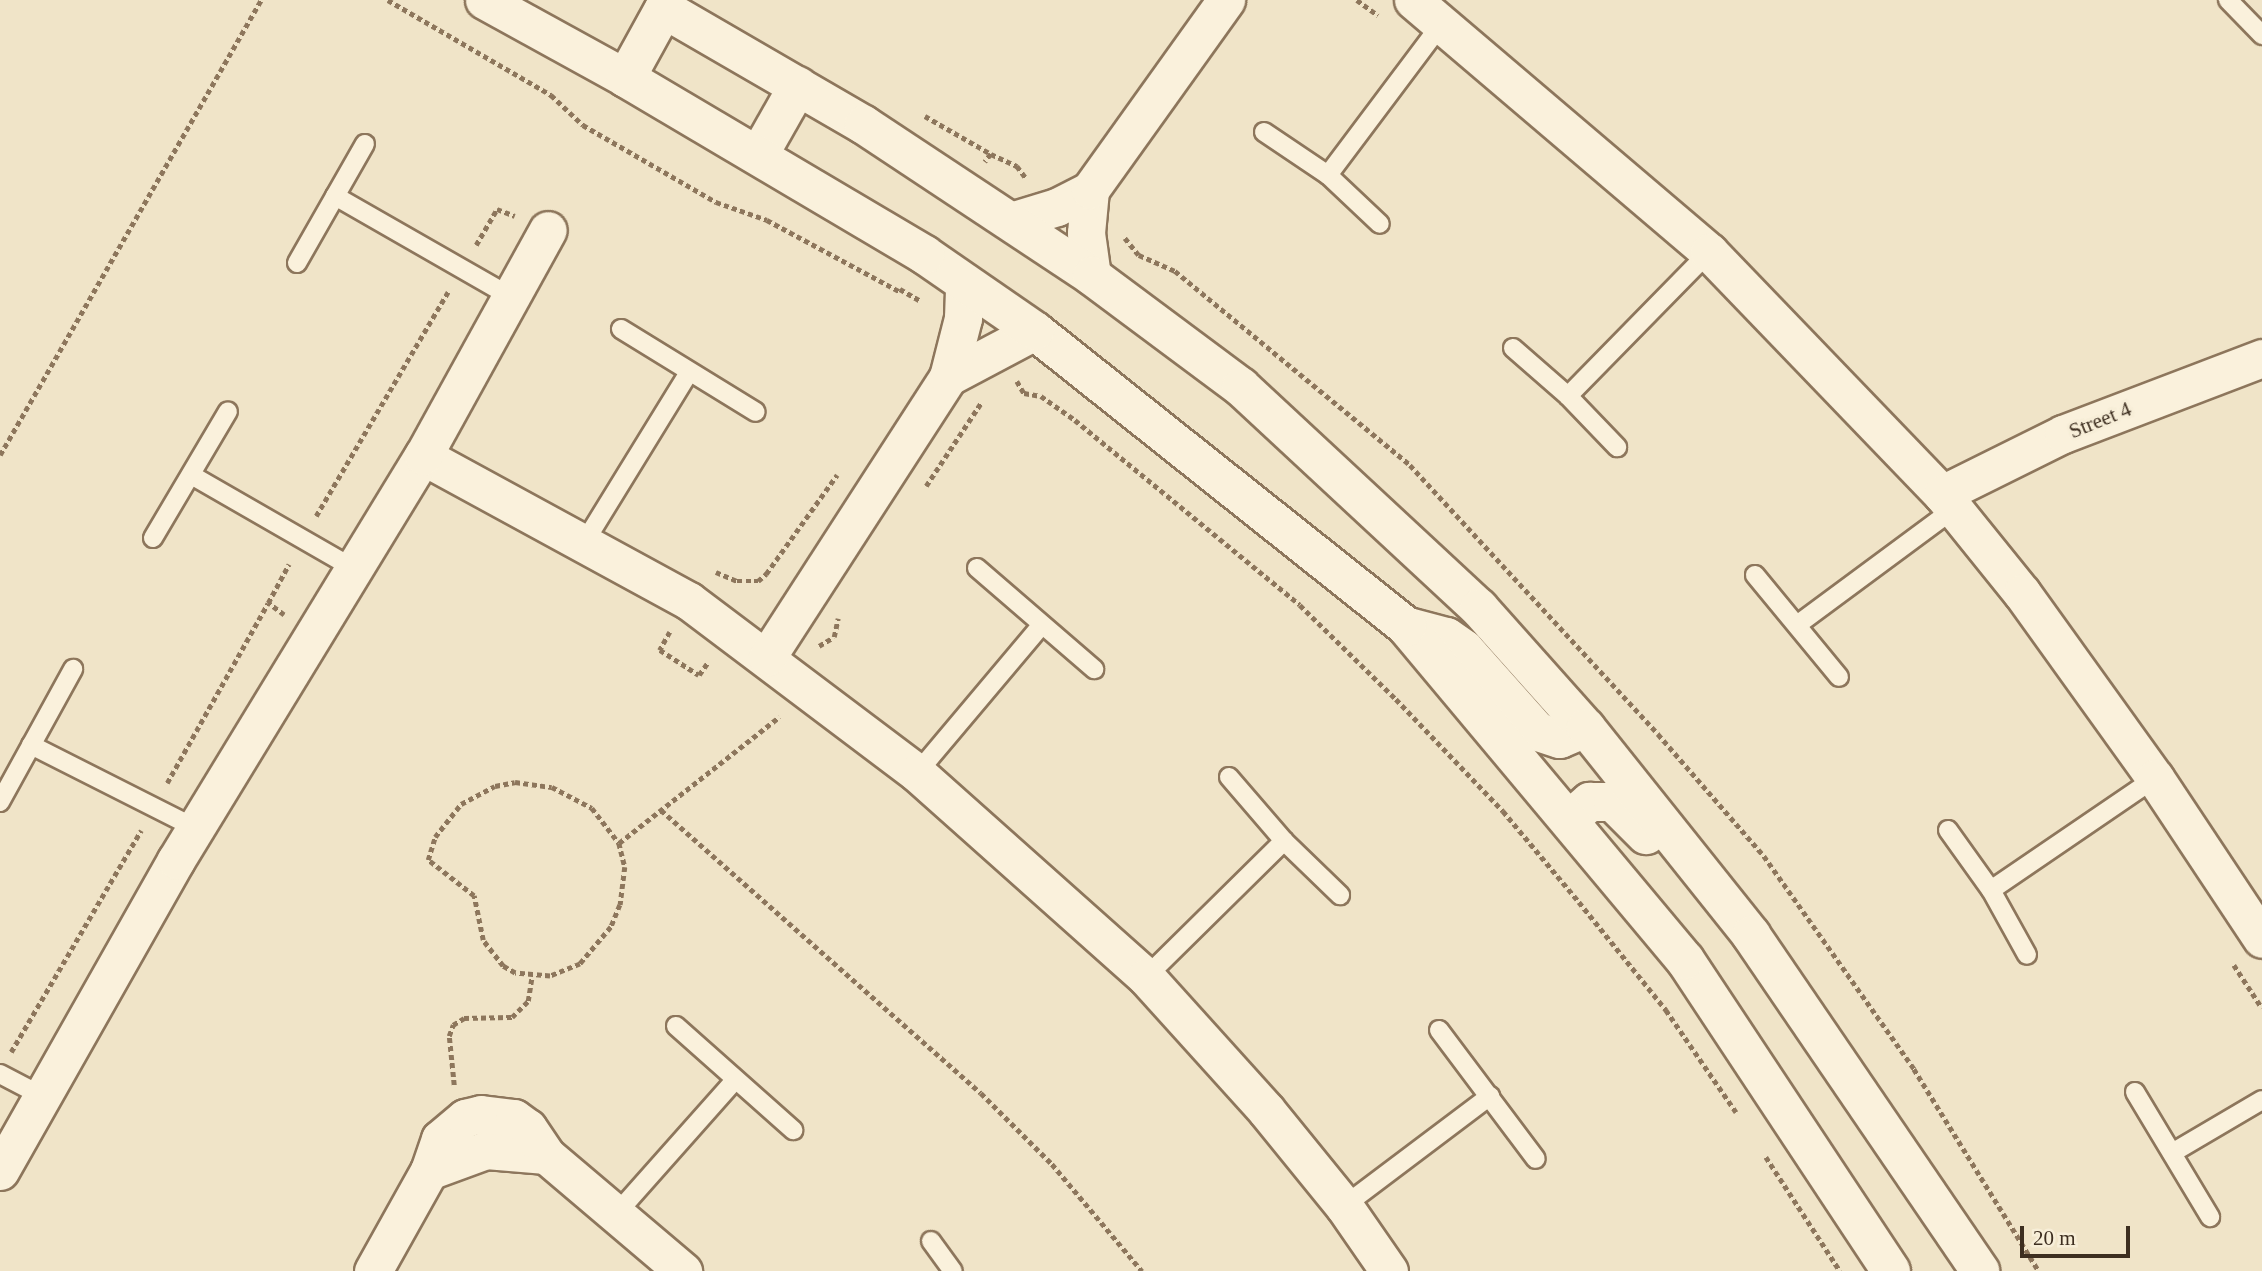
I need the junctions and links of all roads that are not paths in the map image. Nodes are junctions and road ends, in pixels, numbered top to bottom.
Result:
1 (484, 0) edge
2 (1226, 0) edge
3 (1413, 0) edge
4 (2228, 0) edge
5 (656, 4) edge
6 (1433, 35) junction
7 (2262, 35) edge
8 (626, 78) junction
9 (798, 86) junction
10 (1264, 132) dead end
11 (365, 144) dead end
12 (760, 153) junction
13 (1328, 175) junction
14 (1090, 190) junction
15 (335, 196) junction
16 (1011, 221) junction
17 (1380, 224) dead end
18 (548, 230) road end
19 (1709, 252) junction
20 (297, 263) dead end
21 (1092, 276) junction
22 (964, 282) junction
23 (511, 297) junction
24 (621, 329) dead end
25 (1035, 331) junction
26 (1513, 348) dead end
27 (2262, 358) edge
28 (688, 374) junction
29 (948, 377) junction
30 (1568, 396) junction
31 (228, 411) dead end
32 (756, 412) dead end
33 (1617, 447) dead end
34 (423, 456) junction
35 (193, 476) junction
36 (1948, 501) junction
37 (153, 538) dead end
38 (584, 543) junction
39 (354, 568) junction
40 (977, 568) dead end
41 (1755, 575) dead end
42 (1797, 625) junction
43 (1041, 626) junction
44 (1407, 627) junction
45 (767, 657) junction
46 (73, 669) dead end
47 (1094, 669) dead end
48 (1839, 677) dead end
49 (1586, 728) junction
50 (31, 745) junction
51 (917, 773) junction
52 (1229, 777) dead end
53 (2155, 778) junction
54 (0, 802) edge
55 (1569, 820) junction
56 (195, 828) junction
57 (1948, 831) dead end
58 (1284, 841) junction
59 (1991, 890) junction
60 (1340, 895) dead end
61 (1751, 935) junction
62 (2261, 936) edge
63 (2027, 955) dead end
64 (1146, 976) junction
65 (676, 1026) dead end
66 (1439, 1030) dead end
67 (4, 1066) edge
68 (734, 1081) junction
69 (2135, 1093) dead end
70 (42, 1096) junction
71 (1490, 1096) junction
72 (2262, 1100) edge
73 (793, 1130) dead end
74 (2172, 1153) junction
75 (1536, 1159) dead end
76 (0, 1171) edge
77 (1344, 1206) junction
78 (617, 1213) junction
79 (2210, 1217) dead end
80 (931, 1241) dead end
81 (373, 1271) edge
82 (682, 1271) edge
83 (953, 1271) edge
84 (1389, 1271) edge
85 (1891, 1271) edge
86 (1980, 1271) edge

1 - 8 street
2 - 14 street
3 - 6 street
4 - 7 lane
5 - 8 street
5 - 9 street
6 - 13 lane
6 - 19 street
8 - 12 street
9 - 12 street
9 - 16 street
10 - 13 lane
11 - 15 lane
12 - 22 street
13 - 17 lane
14 - 16 street
14 - 21 street
15 - 20 lane
15 - 23 lane
16 - 21 street
18 - 23 street
19 - 30 lane
19 - 36 street
21 - 49 street
22 - 25 street
22 - 29 street
23 - 34 street
24 - 28 lane
25 - 29 street
25 - 44 street
26 - 30 lane
27 - 36 street, Street 4
28 - 32 lane
28 - 38 lane
29 - 45 street
30 - 33 lane
31 - 35 lane
34 - 38 street
34 - 39 street
35 - 37 lane
35 - 39 lane
36 - 42 lane
36 - 53 street
38 - 45 street
39 - 56 street
40 - 43 lane
41 - 42 lane
42 - 48 lane
43 - 47 lane
43 - 51 lane
44 - 49 street
44 - 55 street
45 - 51 street
46 - 50 lane
49 - 61 street
50 - 54 lane
50 - 56 lane
51 - 64 street
52 - 58 lane
53 - 59 lane
53 - 62 street
55 - 61 street
55 - 85 street
56 - 70 street
57 - 59 lane
58 - 60 lane
58 - 64 lane
59 - 63 lane
61 - 86 street
64 - 77 street
65 - 68 lane
66 - 71 lane
67 - 70 lane
68 - 73 lane
68 - 78 lane
69 - 74 lane
70 - 76 street
71 - 75 lane
71 - 77 lane
72 - 74 lane
74 - 79 lane
77 - 84 street
78 - 81 street
78 - 82 street
80 - 83 lane

